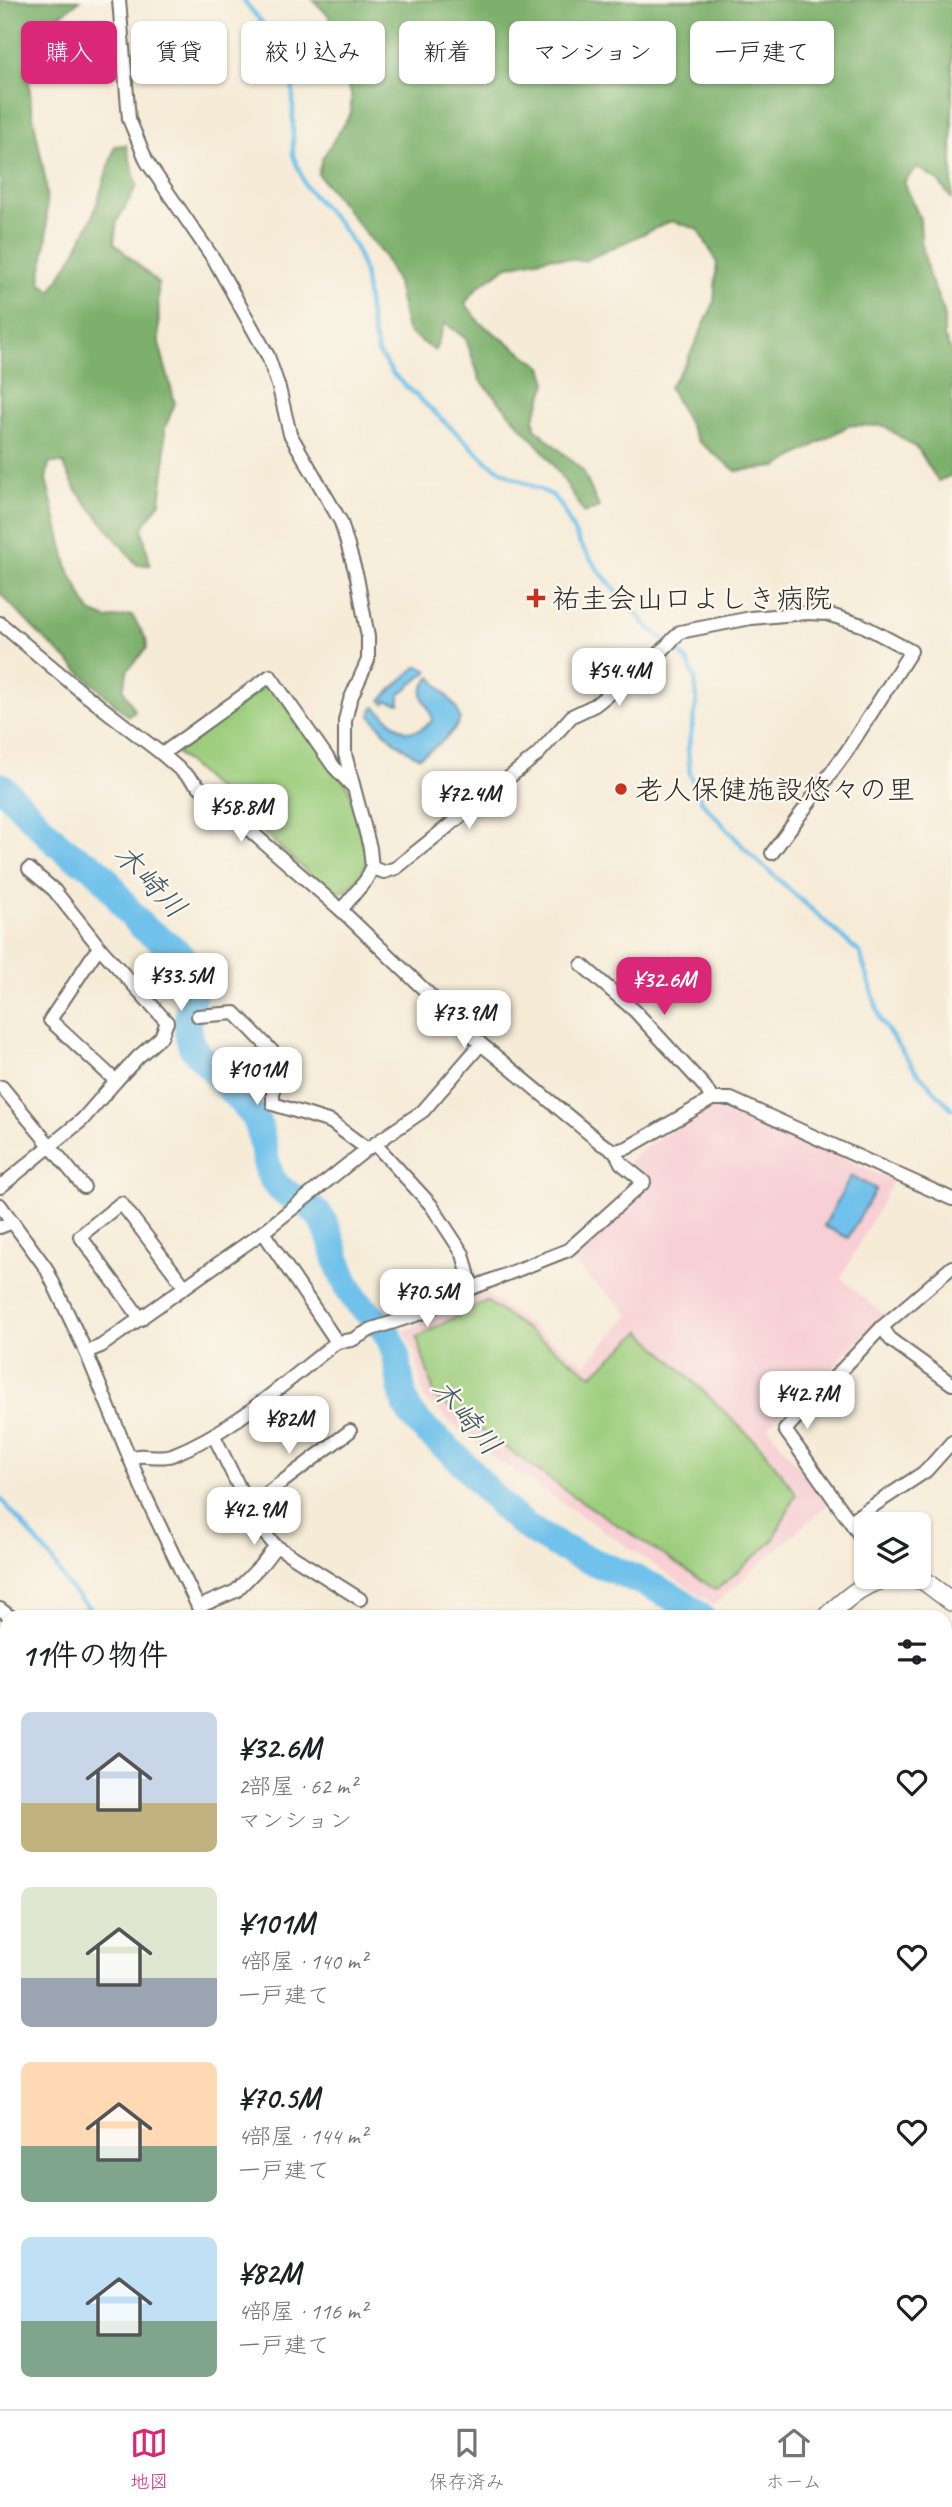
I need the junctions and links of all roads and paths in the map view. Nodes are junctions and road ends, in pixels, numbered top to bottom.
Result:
1 (120, 0) edge
2 (0, 623) edge
3 (162, 754) junction
4 (353, 786) junction
5 (772, 853) dead end
6 (372, 868) junction
7 (29, 869) dead end
8 (341, 910) junction
9 (100, 948) junction
10 (582, 965) dead end
11 (198, 1016) dead end
12 (481, 1044) junction
13 (116, 1081) junction
14 (2, 1087) dead end
15 (712, 1099) junction
16 (50, 1146) junction
17 (371, 1147) junction
18 (615, 1151) junction
19 (0, 1187) edge
20 (84, 1187) dead end
21 (952, 1199) edge
22 (0, 1206) edge
23 (13, 1222) junction
24 (0, 1227) edge
25 (263, 1232) junction
26 (952, 1266) edge
27 (185, 1287) junction
28 (472, 1288) junction
29 (141, 1319) junction
30 (882, 1327) junction
31 (337, 1342) junction
32 (86, 1352) junction
33 (952, 1384) edge
34 (350, 1431) dead end
35 (214, 1436) junction
36 (952, 1442) edge
37 (129, 1458) junction
38 (248, 1507) junction
39 (850, 1521) junction
40 (854, 1527) edge
41 (276, 1546) junction
42 (931, 1586) edge
43 (858, 1589) edge
44 (360, 1599) dead end
45 (952, 1602) edge
46 (200, 1610) edge
47 (204, 1610) edge
48 (834, 1610) edge

1 - 4 street
2 - 3 street
3 - 4 street
3 - 8 street
4 - 6 street
5 - 6 street
6 - 8 street
7 - 9 street
8 - 12 street
9 - 13 street
9 - 13 street
10 - 15 street
11 - 17 street
12 - 17 street
12 - 18 street
13 - 16 street
14 - 16 street
15 - 18 street
15 - 21 street
16 - 19 street
16 - 20 street
17 - 25 street
17 - 28 street
18 - 28 street
22 - 23 street
23 - 24 street
23 - 32 street
25 - 27 street
25 - 31 street
26 - 30 street
27 - 29 street
27 - 29 street
28 - 31 street
29 - 32 street
30 - 33 street
30 - 39 street
31 - 35 street
32 - 37 street
34 - 38 street
35 - 37 street
35 - 38 street
36 - 39 street
37 - 46 street
38 - 41 street
39 - 40 street
41 - 44 street
41 - 47 street
42 - 45 street
43 - 48 street

